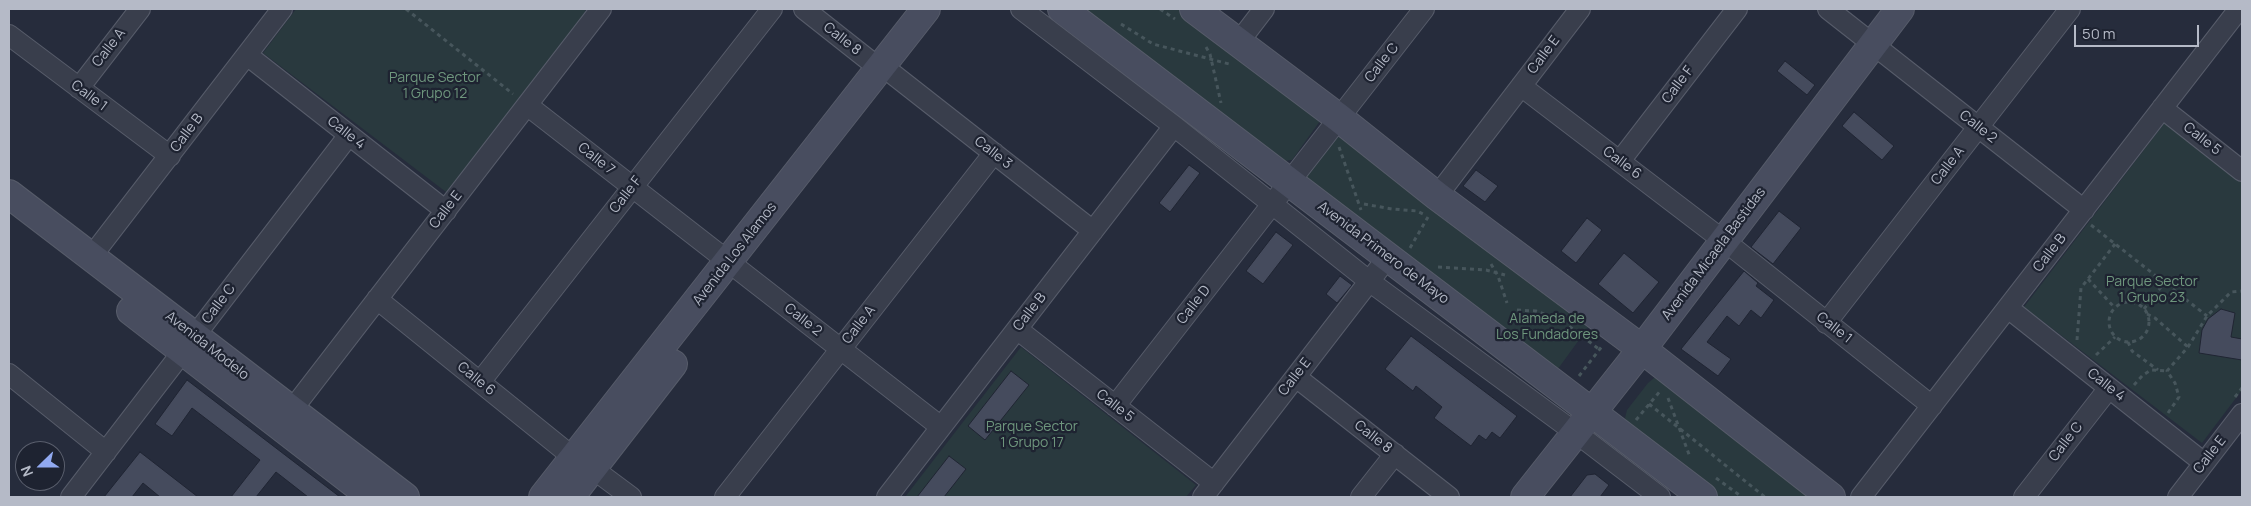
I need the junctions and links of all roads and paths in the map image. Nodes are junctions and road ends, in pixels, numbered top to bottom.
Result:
1 (140, 9) edge
2 (282, 9) edge
3 (406, 9) edge
4 (772, 9) edge
5 (804, 9) edge
6 (926, 9) edge
7 (945, 9) edge
8 (1021, 9) edge
9 (1062, 9) edge
10 (1160, 9) edge
11 (1264, 9) edge
12 (1424, 9) edge
13 (1580, 9) edge
14 (1737, 9) edge
15 (1828, 9) edge
16 (1900, 9) edge
17 (1919, 9) edge
18 (2070, 9) edge
19 (599, 10) edge
20 (2235, 10) edge
21 (1186, 15) edge
22 (1114, 20) dead end
23 (9, 35) edge
24 (1202, 40) dead end
25 (1879, 49) junction
26 (246, 55) junction
27 (1237, 55) junction
28 (1211, 58) junction
29 (887, 72) junction
30 (1521, 86) junction
31 (79, 88) junction
32 (527, 105) junction
33 (2162, 108) junction
34 (1229, 109) dead end
35 (1174, 126) junction
36 (1332, 127) junction
37 (1978, 127) junction
38 (348, 135) junction
39 (994, 153) junction
40 (170, 156) junction
41 (1620, 161) junction
42 (2242, 170) edge
43 (1289, 182) junction
44 (632, 187) junction
45 (9, 194) edge
46 (1272, 204) junction
47 (1364, 204) dead end
48 (446, 211) junction
49 (1433, 211) junction
50 (1368, 216) dead end
51 (9, 217) edge
52 (2089, 217) junction
53 (1093, 231) junction
54 (2084, 231) dead end
55 (2115, 244) junction
56 (1730, 245) junction
57 (1403, 253) junction
58 (91, 257) junction
59 (1489, 260) dead end
60 (1435, 267) dead end
61 (736, 268) junction
62 (1495, 272) junction
63 (1514, 279) dead end
64 (2088, 279) junction
65 (1369, 281) junction
66 (2164, 283) junction
67 (2242, 292) edge
68 (377, 300) junction
69 (1507, 303) dead end
70 (2008, 308) junction
71 (2115, 308) junction
72 (2144, 309) junction
73 (1517, 310) dead end
74 (1558, 313) dead end
75 (2147, 314) junction
76 (2207, 316) junction
77 (1826, 322) junction
78 (1017, 329) junction
79 (2115, 337) junction
80 (2070, 340) dead end
81 (1606, 342) junction
82 (2128, 342) junction
83 (188, 344) junction
84 (2188, 348) junction
85 (841, 349) junction
86 (2093, 358) dead end
87 (1650, 369) junction
88 (2158, 370) junction
89 (2167, 371) junction
90 (9, 374) edge
91 (1296, 377) junction
92 (480, 382) junction
93 (2109, 388) junction
94 (2132, 388) dead end
95 (1566, 392) junction
96 (1649, 404) junction
97 (1116, 406) junction
98 (1932, 406) junction
99 (2160, 409) dead end
100 (292, 411) junction
101 (2167, 414) junction
102 (2242, 414) edge
103 (2174, 420) dead end
104 (941, 427) junction
105 (1679, 428) junction
106 (1597, 429) junction
107 (106, 452) junction
108 (1395, 454) junction
109 (1696, 462) dead end
110 (583, 463) junction
111 (2204, 463) junction
112 (1707, 485) edge
113 (1208, 490) edge
114 (71, 497) edge
115 (372, 497) edge
116 (405, 497) edge
117 (543, 497) edge
118 (570, 497) edge
119 (631, 497) edge
120 (725, 497) edge
121 (887, 497) edge
122 (1361, 497) edge
123 (1449, 497) edge
124 (1525, 497) edge
125 (1547, 497) edge
126 (1660, 497) edge
127 (1742, 497) edge
128 (1765, 497) edge
129 (1832, 497) edge
130 (1861, 497) edge
131 (2024, 497) edge
132 (2178, 497) edge

1 - 31 street, Calle A
2 - 26 street, Calle B
3 - 32 path
4 - 44 street, Calle F
5 - 29 street, Calle 8
6 - 29 street, Avenida Los Alamos
7 - 29 street, Avenida Los Alamos
8 - 35 street, Avenida Primero de Mayo
9 - 43 street, Avenida Primero de Mayo
10 - 21 path
11 - 27 street
12 - 36 street, Calle C
13 - 30 street, Calle E
14 - 41 street, Calle F
15 - 25 street
16 - 25 street, Avenida Micaela Bastidas
17 - 25 street, Avenida Micaela Bastidas
18 - 37 street, Calle A
19 - 32 street, Calle E
20 - 33 street, Calle B
21 - 27 street
22 - 28 path
23 - 31 street, Calle 1
24 - 28 path
25 - 37 street, Calle 2
25 - 56 street, Avenida Micaela Bastidas
26 - 38 street, Calle 4
26 - 40 street, Calle B
27 - 28 path
27 - 36 street
28 - 34 path
29 - 39 street, Calle 3
29 - 61 street, Avenida Los Alamos
30 - 41 street, Calle 6
30 - 49 street, Calle E
31 - 40 street, Calle 1
32 - 44 street, Calle 7
32 - 48 street, Calle E
33 - 42 street, Calle 5
33 - 52 street, Calle B
35 - 46 street, Avenida Primero de Mayo
35 - 53 street, Calle B
36 - 43 street, Calle C
36 - 49 street
36 - 50 path
37 - 52 street, Calle 2
37 - 77 street, Calle A
38 - 48 street, Calle 4
38 - 83 street, Calle C
39 - 53 street, Calle 3
39 - 85 street, Calle A
40 - 58 street, Calle B
41 - 56 street, Calle 6
43 - 46 street, Calle D
43 - 57 street, Avenida Primero de Mayo
44 - 61 street, Calle 7
44 - 92 street, Calle F
45 - 58 street, Avenida Modelo
46 - 65 street, Avenida Primero de Mayo
46 - 97 street, Calle D
47 - 49 path
48 - 68 street, Calle E
49 - 57 path
49 - 81 street
51 - 83 street, Avenida Modelo
52 - 54 path
52 - 55 path
52 - 70 street, Calle B
53 - 78 street, Calle B
55 - 64 path
55 - 66 path
56 - 77 street, Calle 1
56 - 87 street, Avenida Micaela Bastidas
57 - 65 street, Calle E
57 - 95 street, Avenida Primero de Mayo
58 - 83 street, Avenida Modelo
59 - 62 path
60 - 62 path
61 - 85 street, Calle 2
61 - 110 street, Avenida Los Alamos
62 - 63 path
62 - 69 path
64 - 71 path
64 - 80 path
65 - 91 street, Calle E
65 - 106 street, Avenida Primero de Mayo
66 - 72 path
66 - 76 path
67 - 76 path
68 - 92 street, Calle 6
68 - 100 street, Calle E
70 - 93 street, Calle 4
70 - 98 street, Calle B
71 - 72 path
71 - 79 path
72 - 75 path
73 - 81 path
74 - 81 path
75 - 82 path
75 - 84 path
76 - 84 path
77 - 98 street, Calle 1
78 - 97 street, Calle 5
78 - 104 street, Calle B
79 - 82 path
79 - 86 path
81 - 87 street
81 - 87 path
81 - 95 path
82 - 88 path
83 - 100 street, Avenida Modelo
83 - 107 street, Calle C
83 - 115 street, Avenida Modelo
84 - 89 path
85 - 104 street, Calle 2
85 - 120 street, Calle A
87 - 96 path
87 - 105 path
87 - 106 street, Avenida Micaela Bastidas
87 - 129 street
88 - 89 path
88 - 94 path
89 - 101 path
90 - 107 street
91 - 108 street, Calle 8
91 - 113 street, Calle E
92 - 110 street, Calle 6
93 - 111 street, Calle 4
93 - 131 street, Calle C
95 - 106 street, Avenida Primero de Mayo
96 - 105 path
96 - 106 path
97 - 113 street, Calle 5
98 - 130 street, Calle B
99 - 101 path
100 - 116 street, Avenida Modelo
101 - 103 path
102 - 111 street, Calle E
104 - 121 street, Calle B
105 - 109 path
105 - 128 path
106 - 112 street, Avenida Primero de Mayo
106 - 124 street, Avenida Micaela Bastidas
106 - 125 street, Avenida Micaela Bastidas
106 - 126 street, Avenida Primero de Mayo
107 - 114 street, Calle C
108 - 122 street
108 - 123 street, Calle 8
110 - 117 street, Avenida Los Alamos
110 - 118 street, Avenida Los Alamos
110 - 119 street
111 - 132 street, Calle E
112 - 127 path

